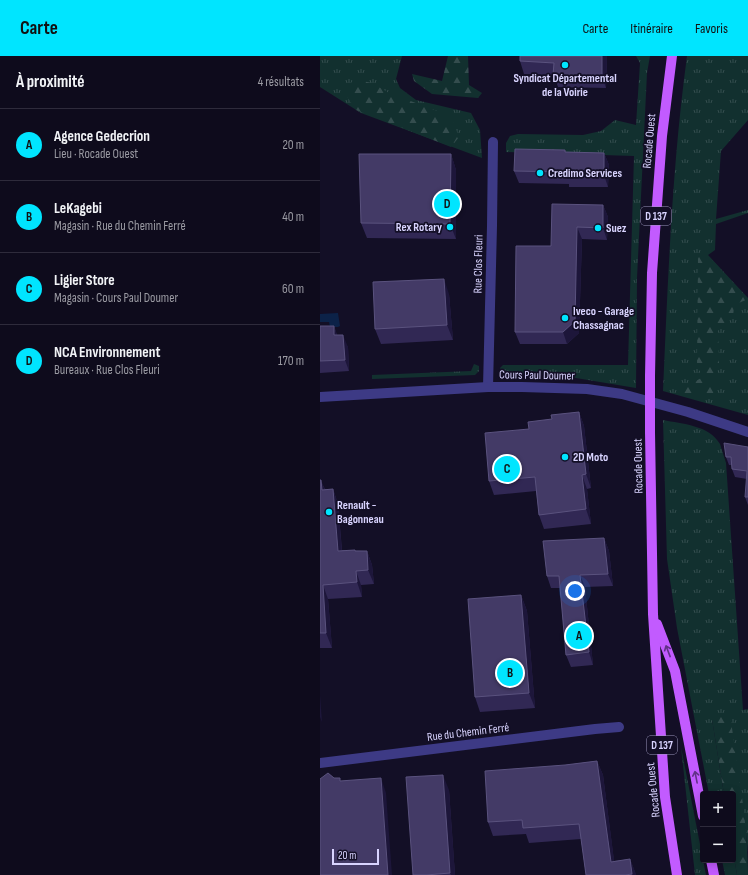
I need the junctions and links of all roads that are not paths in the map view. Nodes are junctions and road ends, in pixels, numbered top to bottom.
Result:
1 (672, 56) edge
2 (493, 142) dead end
3 (488, 387) junction
4 (320, 397) edge
5 (748, 432) edge
6 (653, 614) junction
7 (619, 727) dead end
8 (320, 763) edge
9 (700, 800) edge
10 (712, 863) edge
11 (677, 875) edge
12 (714, 875) edge

1 - 6 main road, Rocade Ouest / D 137, bridge
2 - 3 street, Rue Clos Fleuri
3 - 4 street, Cours Paul Doumer
3 - 5 street, Cours Paul Doumer
9 -> 6 main road, D 137
6 - 11 main road, Rocade Ouest / D 137
7 - 8 street, Rue du Chemin Ferré
10 - 12 main road

